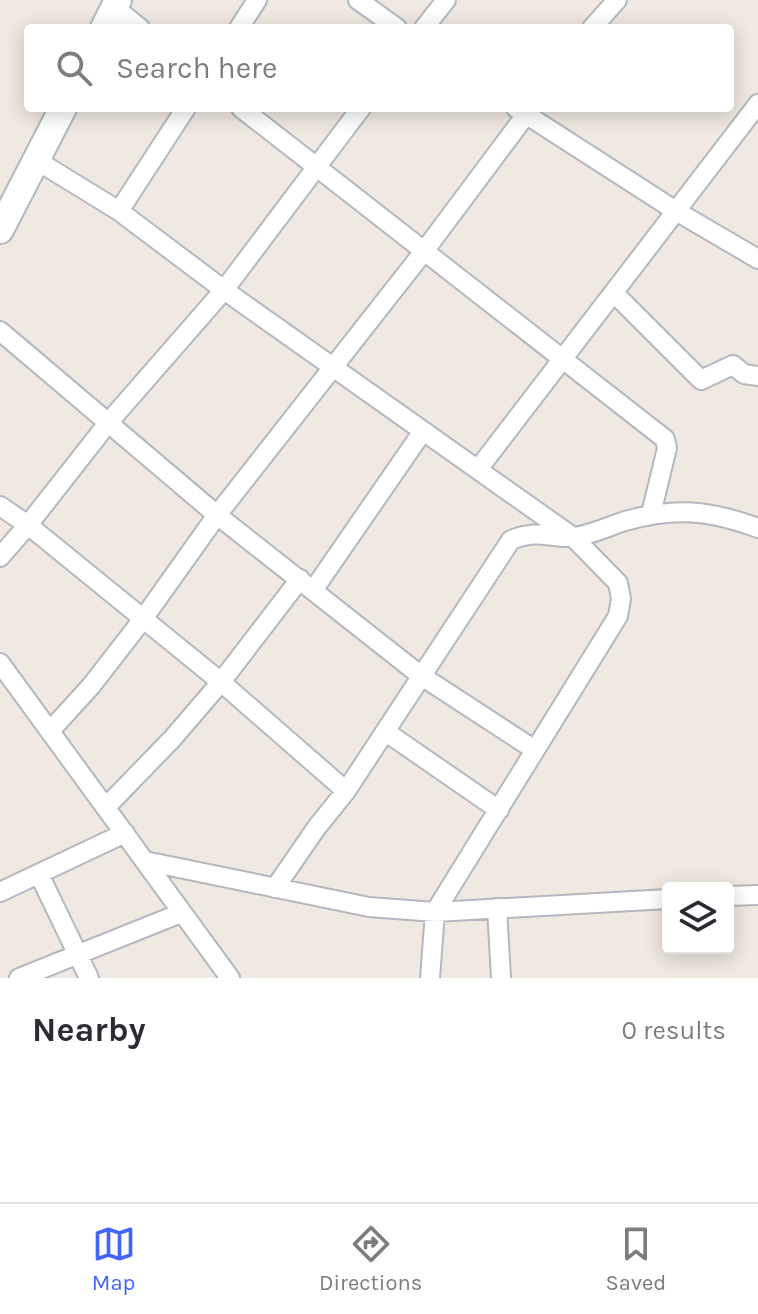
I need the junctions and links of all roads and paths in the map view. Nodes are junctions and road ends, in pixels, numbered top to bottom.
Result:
1 (257, 0) edge
2 (358, 0) edge
3 (446, 0) edge
4 (617, 0) edge
5 (112, 12) edge
6 (133, 24) edge
7 (242, 24) edge
8 (391, 24) edge
9 (427, 24) edge
10 (596, 24) edge
11 (758, 104) edge
12 (61, 112) edge
13 (183, 112) edge
14 (246, 112) edge
15 (358, 112) edge
16 (523, 112) edge
17 (527, 112) edge
18 (36, 160) junction
19 (316, 165) junction
20 (119, 211) junction
21 (676, 211) junction
22 (0, 230) edge
23 (425, 250) junction
24 (757, 256) edge
25 (224, 290) junction
26 (614, 293) junction
27 (0, 331) edge
28 (563, 359) junction
29 (333, 365) junction
30 (758, 376) edge
31 (108, 423) junction
32 (423, 431) junction
33 (479, 468) junction
34 (0, 506) edge
35 (651, 514) junction
36 (217, 515) junction
37 (28, 525) junction
38 (758, 528) edge
39 (573, 537) junction
40 (0, 557) edge
41 (307, 584) junction
42 (143, 619) junction
43 (0, 663) edge
44 (420, 675) junction
45 (221, 682) junction
46 (50, 731) junction
47 (386, 732) junction
48 (535, 750) junction
49 (346, 791) junction
50 (106, 807) junction
51 (499, 810) junction
52 (125, 833) junction
53 (145, 861) junction
54 (39, 874) junction
55 (275, 888) junction
56 (0, 892) edge
57 (758, 895) edge
58 (734, 896) edge
59 (662, 899) edge
60 (497, 908) junction
61 (435, 912) junction
62 (181, 913) junction
63 (78, 954) junction
64 (19, 978) edge
65 (89, 978) edge
66 (230, 978) edge
67 (430, 978) edge
68 (501, 978) edge

1 - 7 street
2 - 8 street
3 - 9 street
4 - 10 street
5 - 6 street
11 - 21 street
12 - 18 main road
13 - 20 street
14 - 19 street
15 - 19 street
16 - 23 street
17 - 21 street
18 - 20 street
18 - 22 main road
19 - 23 street
19 - 25 street
20 - 25 street
21 - 24 street
21 - 26 street
23 - 28 street
23 - 29 street
25 - 29 street
25 - 31 street
26 - 28 street
26 - 30 street
27 - 31 street
28 - 33 street
28 - 35 street
29 - 32 street
29 - 36 street
31 - 36 street
31 - 37 street
32 - 33 street
32 - 41 street
33 - 39 street
34 - 37 street
35 - 38 street
35 - 39 street
36 - 41 street
36 - 42 street
37 - 40 street
37 - 42 street
39 - 44 street
39 - 48 street
41 - 44 street
41 - 45 street
42 - 45 street
42 - 46 street
43 - 46 street
44 - 47 street
44 - 48 street
45 - 49 street
45 - 50 street
46 - 50 street
47 - 49 street
47 - 51 street
48 - 51 street
49 - 55 street
50 - 52 street
51 - 61 street
52 - 53 street
52 - 54 street
53 - 55 street
53 - 62 street
54 - 56 street
54 - 63 street
55 - 61 street
57 - 58 street
59 - 60 street
60 - 61 street
60 - 68 street
61 - 67 street
62 - 63 street
62 - 66 street
63 - 64 street
63 - 65 street

